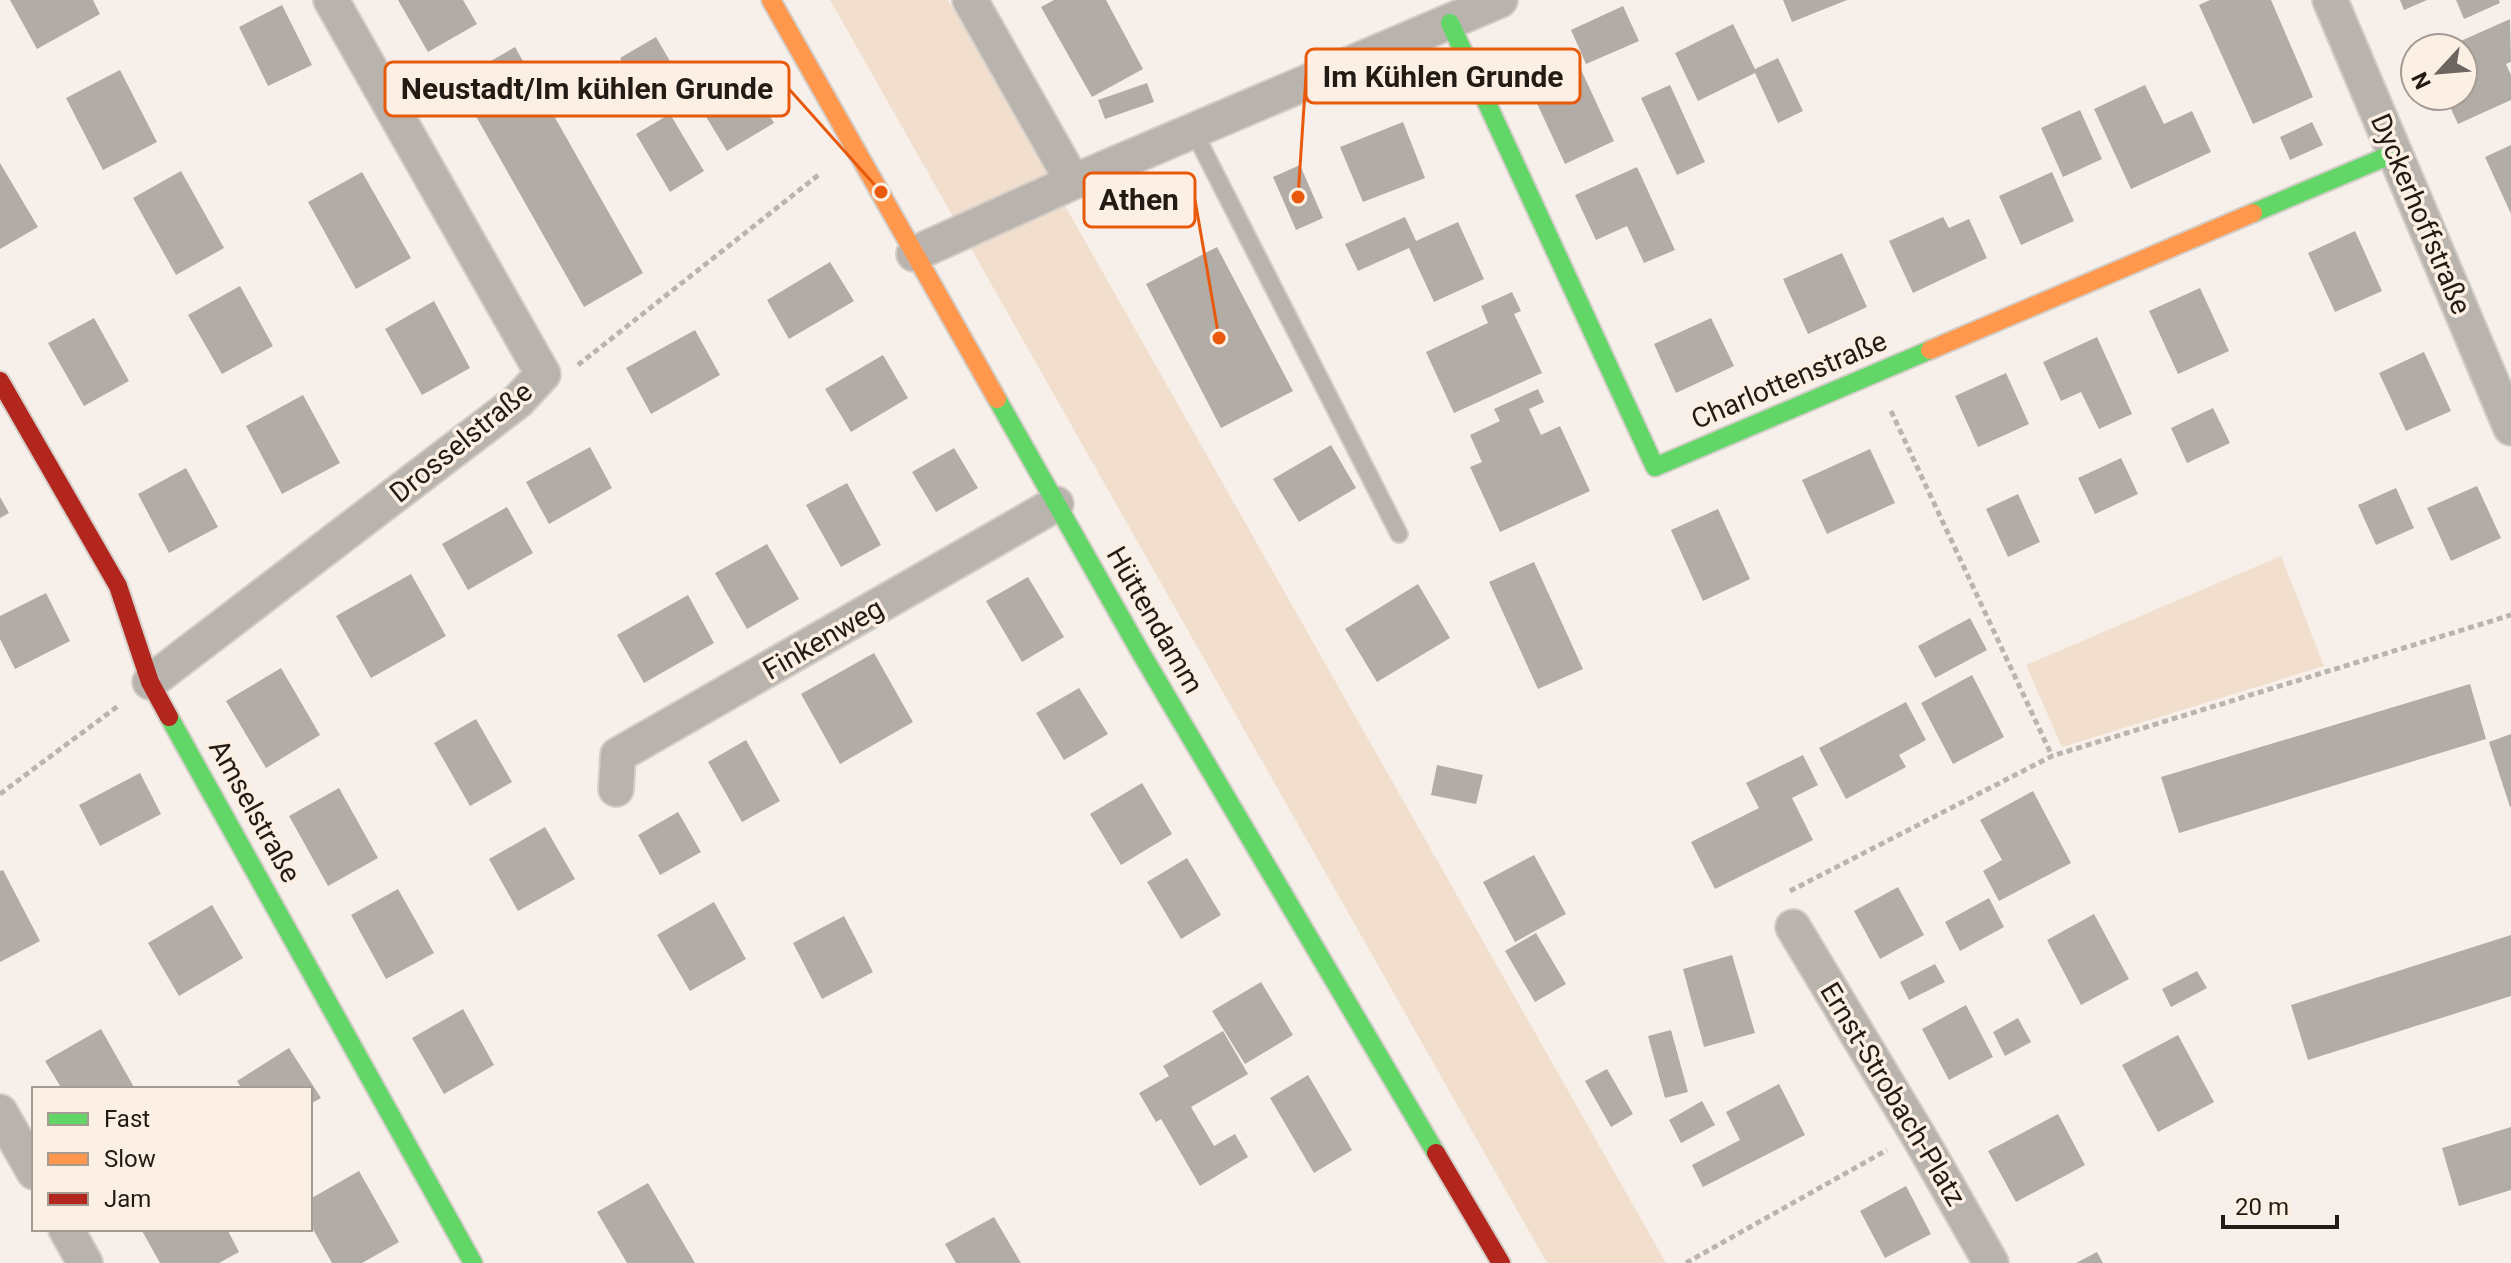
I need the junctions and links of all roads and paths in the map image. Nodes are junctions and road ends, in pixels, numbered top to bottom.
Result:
1 (331, 0) edge
2 (771, 0) edge
3 (970, 0) edge
4 (1500, 0) edge
5 (2330, 0) edge
6 (1450, 23) junction
7 (1194, 132) junction
8 (2395, 153) junction
9 (829, 166) dead end
10 (1073, 182) junction
11 (914, 254) junction
12 (543, 374) junction
13 (1874, 374) junction
14 (0, 381) edge
15 (2511, 428) edge
16 (1056, 504) junction
17 (1399, 534) dead end
18 (2511, 615) edge
19 (150, 682) junction
20 (2052, 756) junction
21 (616, 789) dead end
22 (0, 794) edge
23 (1793, 927) joint
24 (0, 1112) edge
25 (1917, 1133) junction
26 (32, 1168) edge
27 (67, 1231) edge
28 (85, 1263) edge
29 (473, 1263) edge
30 (1501, 1263) edge
31 (1686, 1263) edge
32 (1991, 1263) edge

1 - 12 street, Drosselstraße
2 - 11 street, Hüttendamm
3 - 10 street
4 - 6 street
5 - 8 street, Dyckerhoffstraße
6 - 7 street
6 - 13 street, Charlottenstraße
7 - 10 street
7 - 17 lane
8 - 13 street, Charlottenstraße
8 - 15 street, Dyckerhoffstraße
9 - 12 path
10 - 11 street
11 - 16 street, Hüttendamm
12 - 19 street, Drosselstraße
13 - 20 path
14 - 19 street, Amselstraße
16 - 21 street, Finkenweg
16 - 30 street, Hüttendamm
18 - 20 path
19 - 22 path
19 - 29 street, Amselstraße
20 - 23 path
23 - 25 street, Ernst-Strobach-Platz
24 - 26 street
25 - 31 path
25 - 32 street, Ernst-Strobach-Platz
27 - 28 street

